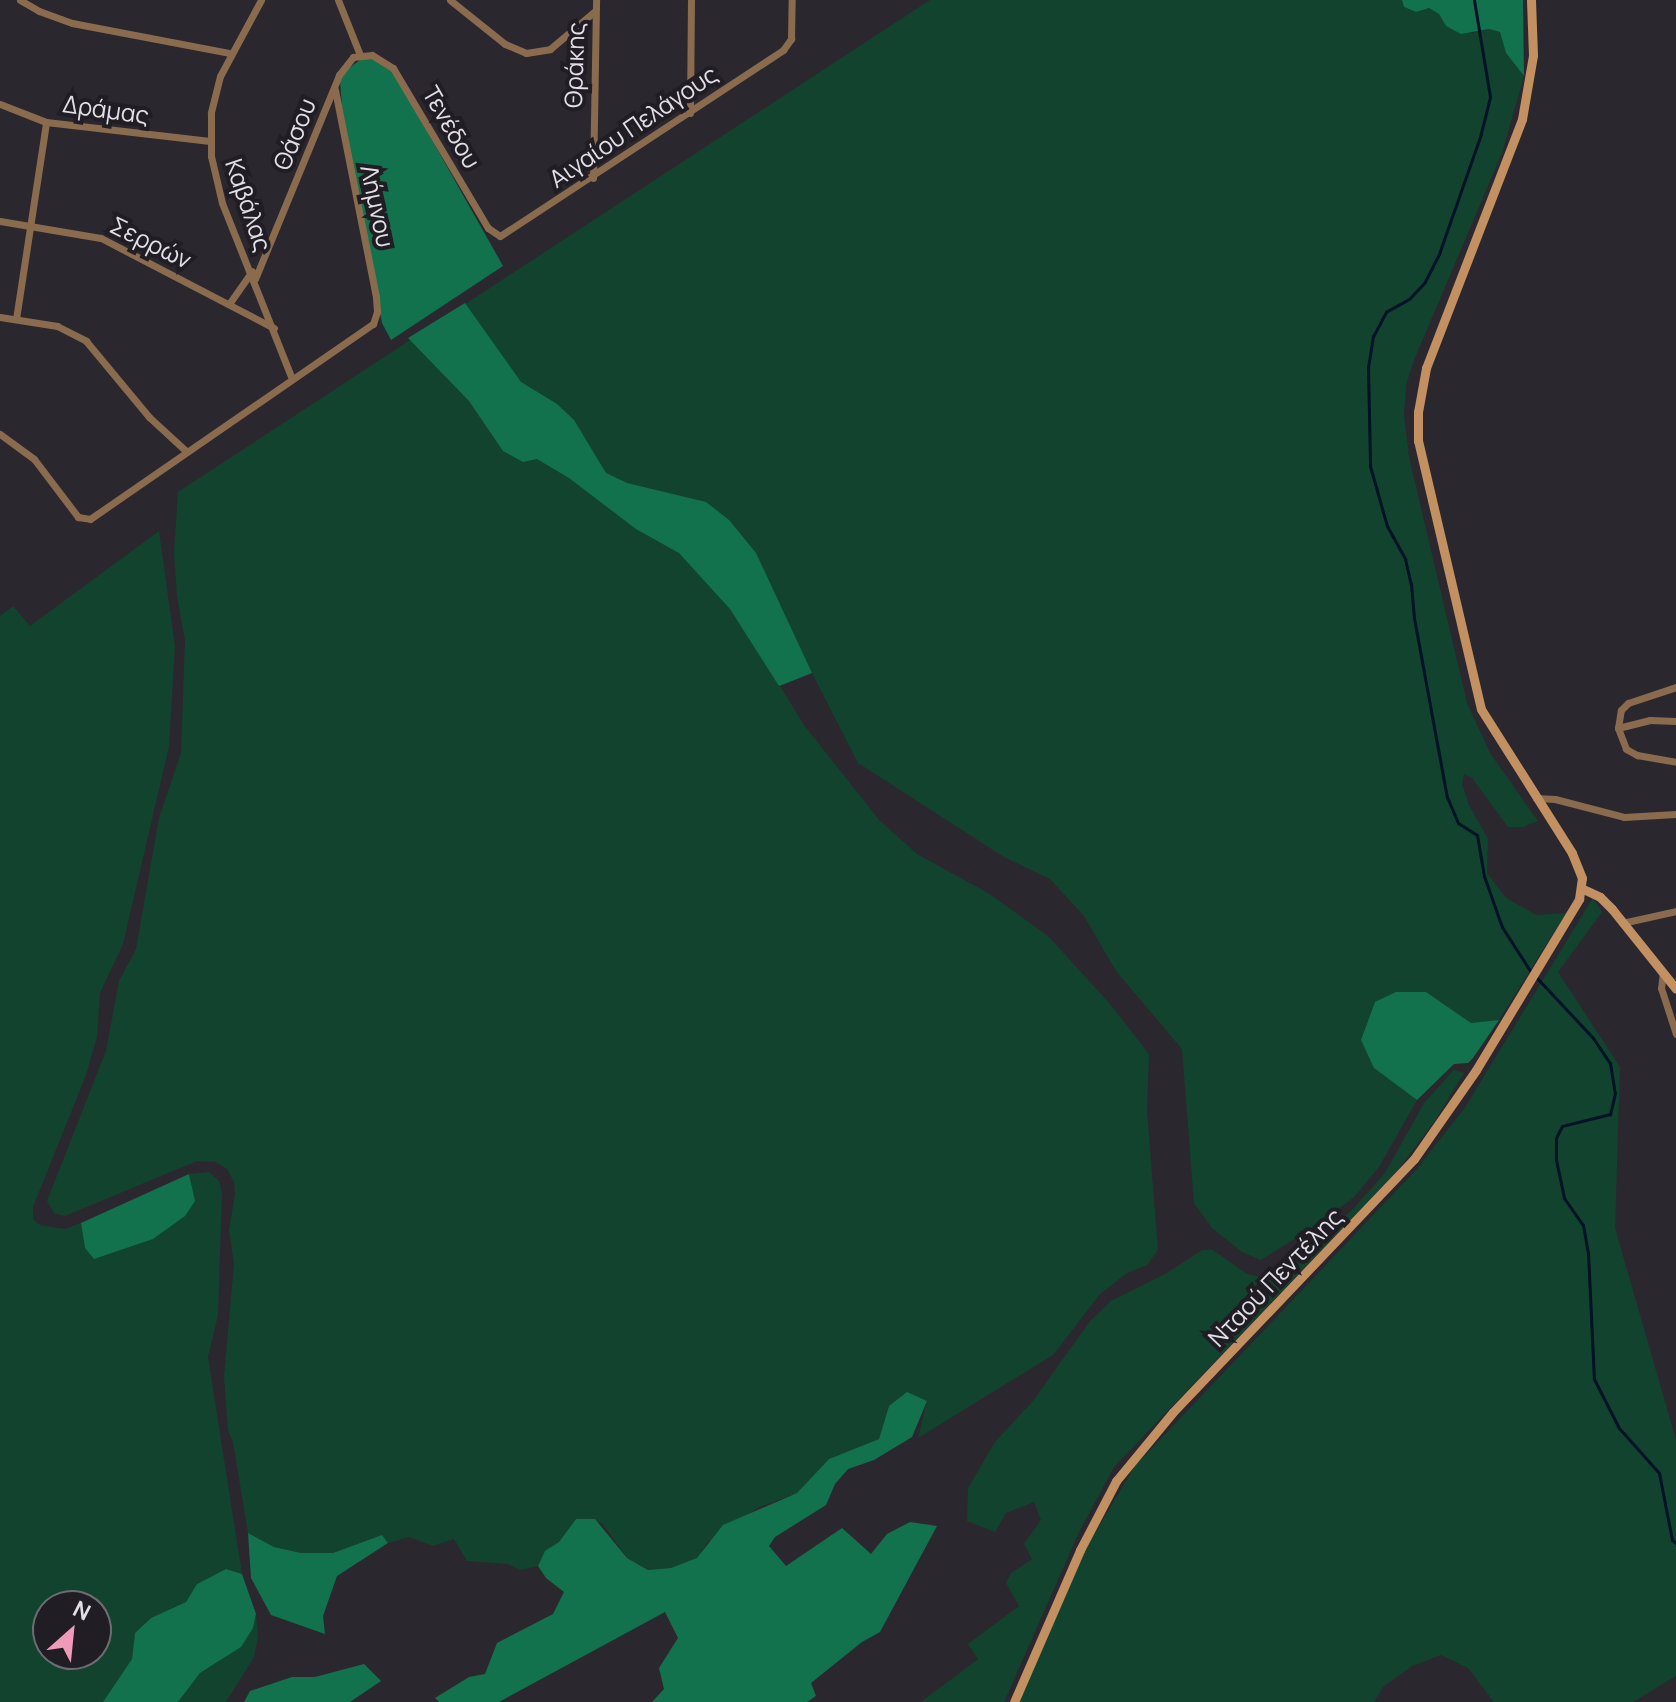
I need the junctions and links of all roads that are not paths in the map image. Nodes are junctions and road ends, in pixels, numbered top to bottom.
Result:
1 (20, 0) edge
2 (261, 0) edge
3 (338, 0) edge
4 (450, 0) edge
5 (596, 0) edge
6 (691, 0) edge
7 (792, 0) edge
8 (1531, 0) edge
9 (595, 11) junction
10 (230, 53) junction
11 (360, 55) junction
12 (334, 88) junction
13 (0, 104) edge
14 (690, 113) junction
15 (46, 122) junction
16 (210, 141) junction
17 (593, 178) junction
18 (0, 221) edge
19 (30, 224) junction
20 (497, 236) joint
21 (253, 275) junction
22 (229, 304) junction
23 (0, 317) edge
24 (16, 319) junction
25 (274, 328) junction
26 (292, 379) junction
27 (0, 434) edge
28 (186, 451) junction
29 (1676, 687) edge
30 (1676, 721) edge
31 (1618, 728) junction
32 (1676, 762) edge
33 (1536, 798) junction
34 (1676, 814) edge
35 (1581, 888) junction
36 (1676, 911) edge
37 (1622, 923) junction
38 (1663, 972) junction
39 (1676, 989) edge
40 (1676, 1034) edge
41 (1014, 1702) edge

1 - 10 street
2 - 10 street, Καβάλας
3 - 11 street
4 - 9 street
5 - 9 street, Θράκης
6 - 14 street
7 - 14 street, Αιγαίου Πελάγους
8 - 33 street
9 - 17 street, Θράκης
10 - 16 street, Καβάλας
11 - 12 street, Θάσου
11 - 20 street, Τενέδου
12 - 21 street, Θάσου
12 - 26 street, Λήμνου
13 - 15 street, Δράμας
14 - 17 street, Αιγαίου Πελάγους
15 - 16 street, Δράμας
15 - 19 street
16 - 21 street, Καβάλας
17 - 20 street, Αιγαίου Πελάγους
18 - 19 street, Σερρών
19 - 22 street, Σερρών
19 - 24 street
21 - 22 street, Θάσου
21 - 25 street, Καβάλας
22 - 25 street, Σερρών
23 - 24 street
24 - 28 street
25 - 26 street, Καβάλας
26 - 28 street
27 - 28 street
29 - 31 street
30 - 31 street
31 - 32 street
33 - 34 street
33 - 35 street
35 - 37 street
35 - 41 street, Νταού Πεντέλης
36 - 37 street
37 - 38 street
38 - 39 street
38 - 40 street

